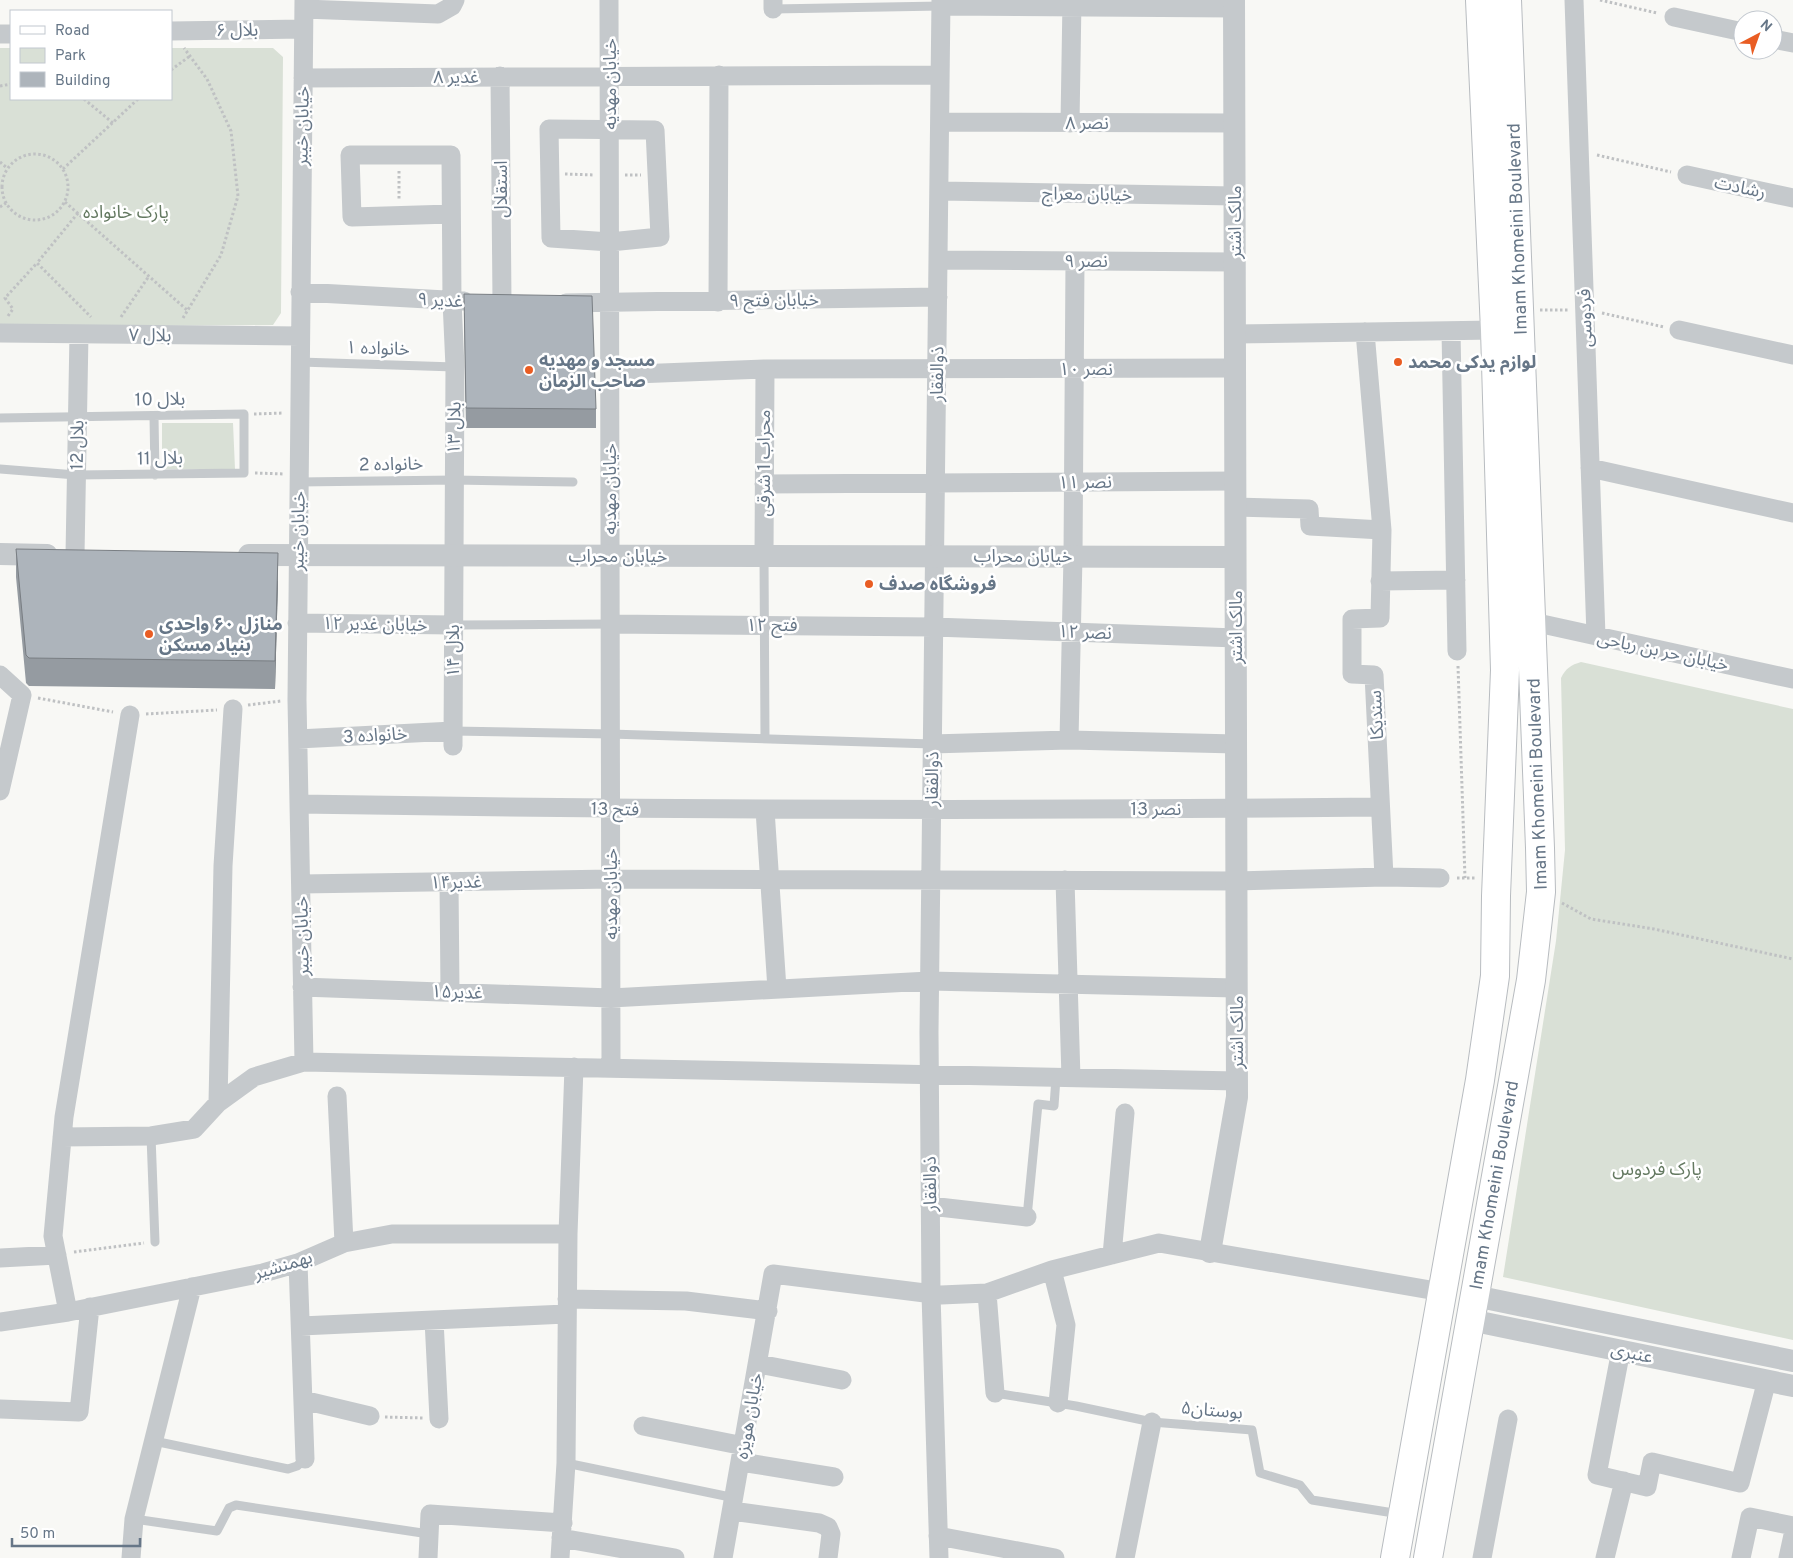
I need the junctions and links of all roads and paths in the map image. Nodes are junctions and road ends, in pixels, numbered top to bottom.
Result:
1 (609, 0) edge
2 (1480, 0) edge
3 (1507, 0) edge
4 (1574, 0) edge
5 (1600, 0) edge
6 (454, 3) edge
7 (941, 3) edge
8 (774, 4) edge
9 (1072, 4) edge
10 (1234, 4) edge
11 (304, 5) edge
12 (1674, 17) joint
13 (303, 29) junction
14 (1733, 30) edge
15 (176, 38) edge
16 (190, 56) junction
17 (172, 69) edge
18 (719, 75) junction
19 (940, 75) junction
20 (500, 76) junction
21 (610, 76) junction
22 (303, 78) junction
23 (85, 100) edge
24 (137, 100) edge
25 (940, 122) junction
26 (1070, 122) junction
27 (112, 123) junction
28 (1235, 123) junction
29 (610, 130) junction
30 (1579, 151) junction
31 (399, 155) junction
32 (0, 162) edge
33 (7, 168) junction
34 (63, 169) junction
35 (1687, 175) joint
36 (939, 191) junction
37 (1235, 196) junction
38 (1793, 198) edge
39 (65, 202) junction
40 (6, 203) junction
41 (0, 207) edge
42 (78, 212) junction
43 (452, 214) junction
44 (399, 216) junction
45 (610, 242) junction
46 (938, 260) junction
47 (1075, 261) junction
48 (1235, 262) junction
49 (37, 263) junction
50 (148, 276) junction
51 (300, 292) junction
52 (938, 297) junction
53 (452, 301) junction
54 (502, 302) junction
55 (718, 302) junction
56 (522, 303) edge
57 (551, 303) edge
58 (610, 304) junction
59 (1584, 309) junction
60 (187, 310) junction
61 (1520, 310) junction
62 (2, 328) edge
63 (1495, 330) junction
64 (1680, 330) joint
65 (1450, 331) junction
66 (1365, 332) junction
67 (79, 334) junction
68 (109, 334) junction
69 (1235, 334) junction
70 (173, 335) junction
71 (300, 336) junction
72 (1793, 354) edge
73 (300, 362) junction
74 (455, 368) junction
75 (1235, 368) junction
76 (765, 369) junction
77 (937, 369) junction
78 (1074, 369) junction
79 (610, 375) junction
80 (299, 413) junction
81 (244, 414) junction
82 (154, 416) junction
83 (78, 417) junction
84 (0, 418) edge
85 (1590, 468) junction
86 (0, 469) edge
87 (244, 473) junction
88 (76, 475) junction
89 (155, 475) junction
90 (298, 478) junction
91 (454, 480) junction
92 (1235, 480) junction
93 (573, 482) dead end
94 (1074, 482) junction
95 (764, 484) junction
96 (935, 484) junction
97 (1235, 507) junction
98 (1793, 513) edge
99 (1382, 530) junction
100 (0, 554) edge
101 (84, 555) joint
102 (230, 555) edge
103 (298, 555) junction
104 (453, 556) junction
105 (610, 556) junction
106 (764, 556) junction
107 (934, 556) junction
108 (1073, 556) junction
109 (1235, 557) junction
110 (1380, 580) junction
111 (1456, 580) junction
112 (1533, 622) junction
113 (297, 623) junction
114 (610, 624) junction
115 (453, 625) junction
116 (764, 625) junction
117 (934, 627) junction
118 (1071, 632) junction
119 (1596, 636) junction
120 (1236, 638) junction
121 (1457, 651) joint
122 (0, 675) edge
123 (1793, 680) edge
124 (22, 695) junction
125 (297, 700) junction
126 (233, 709) junction
127 (130, 716) junction
128 (610, 734) junction
129 (765, 738) junction
130 (298, 739) junction
131 (453, 739) junction
132 (1068, 740) junction
133 (932, 744) junction
134 (1236, 744) junction
135 (0, 791) edge
136 (299, 804) junction
137 (1380, 807) junction
138 (611, 809) junction
139 (1236, 809) junction
140 (765, 810) junction
141 (931, 810) junction
142 (1498, 844) junction
143 (1540, 848) junction
144 (1384, 878) junction
145 (1440, 878) joint
146 (1466, 878) junction
147 (611, 879) junction
148 (770, 880) junction
149 (930, 880) junction
150 (1065, 880) junction
151 (1236, 880) junction
152 (449, 882) junction
153 (301, 884) junction
154 (1496, 887) junction
155 (1541, 892) junction
156 (1793, 958) edge
157 (929, 981) junction
158 (1069, 984) junction
159 (302, 987) junction
160 (1236, 988) junction
161 (777, 989) junction
162 (450, 992) junction
163 (611, 998) junction
164 (304, 1062) junction
165 (574, 1067) junction
166 (611, 1068) junction
167 (929, 1076) junction
168 (1064, 1078) junction
169 (1237, 1081) junction
170 (337, 1096) dead end
171 (218, 1103) junction
172 (1125, 1112) dead end
173 (151, 1136) junction
174 (62, 1137) junction
175 (930, 1206) junction
176 (1027, 1217) joint
177 (568, 1234) junction
178 (155, 1242) joint
179 (344, 1243) junction
180 (1210, 1252) junction
181 (57, 1255) junction
182 (1112, 1255) junction
183 (0, 1258) edge
184 (298, 1263) junction
185 (1052, 1270) junction
186 (192, 1287) junction
187 (1442, 1292) junction
188 (931, 1294) junction
189 (987, 1294) junction
190 (567, 1306) junction
191 (90, 1307) junction
192 (1472, 1308) junction
193 (68, 1312) junction
194 (768, 1312) junction
195 (434, 1320) junction
196 (0, 1322) edge
197 (301, 1326) junction
198 (1621, 1350) junction
199 (1793, 1361) edge
200 (759, 1364) junction
201 (842, 1380) dead end
202 (1767, 1380) junction
203 (1793, 1386) edge
204 (995, 1393) joint
205 (303, 1400) junction
206 (1058, 1403) junction
207 (0, 1409) edge
208 (370, 1416) joint
209 (439, 1419) joint
210 (1508, 1419) dead end
211 (1152, 1422) junction
212 (643, 1426) dead end
213 (154, 1441) junction
214 (743, 1454) junction
215 (304, 1459) joint
216 (566, 1463) junction
217 (834, 1477) dead end
218 (1624, 1481) junction
219 (734, 1504) junction
220 (1402, 1514) junction
221 (134, 1519) junction
222 (1793, 1526) edge
223 (562, 1530) junction
224 (429, 1534) junction
225 (938, 1536) junction
226 (1793, 1536) edge
227 (131, 1558) edge
228 (428, 1558) edge
229 (560, 1558) edge
230 (675, 1558) edge
231 (723, 1558) edge
232 (828, 1558) edge
233 (939, 1558) edge
234 (1055, 1558) edge
235 (1125, 1558) edge
236 (1395, 1558) edge
237 (1428, 1558) edge
238 (1482, 1558) edge
239 (1605, 1558) edge
240 (1741, 1558) edge
241 (1788, 1558) edge

1 - 21 street, خیابان مهدیه
2 - 63 main road, Imam Khomeini Boulevard
3 - 61 main road, Imam Khomeini Boulevard
4 - 30 street, فردوسی
5 - 12 path
6 - 11 street
7 - 8 lane
7 - 9 street
7 - 19 street, ذوالفقار
9 - 10 street
9 - 26 street
10 - 28 street, مالک اشتر
11 - 13 street, خیابان خیبر
12 - 14 street
13 - 15 street, بلال ۶
13 - 22 street, خیابان خیبر
15 - 16 path
16 - 17 path
16 - 60 path
18 - 19 street, غدیر ۸
18 - 21 street, غدیر ۸
18 - 55 street
19 - 25 street, ذوالفقار
20 - 21 street, غدیر ۸
20 - 22 street, غدیر ۸
20 - 54 street, استقلال
21 - 29 street, خیابان مهدیه
22 - 51 street, خیابان خیبر
23 - 27 path
24 - 27 path
25 - 26 street, نصر ۸
25 - 36 street, ذوالفقار
26 - 28 street, نصر ۸
27 - 34 path
28 - 37 street, مالک اشتر
29 - 45 street, خیابان مهدیه
29 - 45 street
29 - 45 street
30 - 35 path
30 - 59 street, فردوسی
31 - 43 street, بلال ۱۳
31 - 44 path
31 - 44 street
32 - 33 path
33 - 34 path
33 - 40 path
34 - 39 path
35 - 38 street, رشادت
36 - 37 street, خیابان معراج
36 - 46 street, ذوالفقار
37 - 48 street, مالک اشتر
39 - 40 path
39 - 42 path
40 - 41 path
42 - 49 path
42 - 50 path
43 - 44 street
43 - 53 street, بلال ۱۳
45 - 58 street, خیابان مهدیه
46 - 47 street, نصر ۹
46 - 52 street, ذوالفقار
47 - 48 street, نصر ۹
47 - 78 street
48 - 69 street, مالک اشتر
49 - 62 path
49 - 68 path
50 - 60 path
50 - 68 path
51 - 53 street, غدیر ۹
51 - 71 street, خیابان خیبر
52 - 55 street, خیابان فتح ۹
52 - 77 street, ذوالفقار
53 - 54 street, غدیر ۹
53 - 74 street, بلال ۱۳
54 - 56 street, غدیر ۹
55 - 58 street, خیابان فتح ۹
57 - 58 street
58 - 79 street, خیابان مهدیه
59 - 61 path
59 - 64 path
59 - 85 street, فردوسی
60 - 70 path
61 - 112 main road, Imam Khomeini Boulevard
62 - 67 street, بلال ۷
63 - 65 street
63 - 142 main road, Imam Khomeini Boulevard
64 - 72 street
65 - 66 street
65 - 111 street
66 - 69 street
66 - 99 street, سندیکا
67 - 68 street, بلال ۷
67 - 83 street, بلال 12
68 - 70 street, بلال ۷
69 - 75 street, مالک اشتر
70 - 71 street, بلال ۷
71 - 73 street, خیابان خیبر
73 - 74 lane, خانواده ۱
73 - 80 street, خیابان خیبر
74 - 91 street, بلال ۱۳
75 - 78 street, نصر ۱۰
75 - 92 street, مالک اشتر
76 - 77 street, نصر ۱۰
76 - 79 street, نصر ۱۰
76 - 95 street, محراب 1 شرقی
77 - 78 street, نصر ۱۰
77 - 96 street, ذوالفقار
78 - 94 street
79 - 105 street, خیابان مهدیه
80 - 81 path
80 - 90 street, خیابان خیبر
81 - 82 lane, بلال 10
81 - 87 lane
82 - 83 lane, بلال 10
82 - 89 lane
83 - 84 lane, بلال 10
83 - 88 street, بلال 12
85 - 98 street
85 - 119 street, فردوسی
86 - 88 lane, بلال 11
87 - 89 lane, بلال 11
87 - 90 path
88 - 89 lane, بلال 11
88 - 101 street, بلال 12
90 - 91 lane, خانواده 2
90 - 103 street, خیابان خیبر
91 - 93 lane, خانواده 2
91 - 104 street, بلال ۱۳
92 - 94 street, نصر ۱۱
92 - 97 street, مالک اشتر
94 - 96 street, نصر ۱۱
94 - 108 street
95 - 96 street, نصر ۱۱
95 - 106 street, محراب 1 شرقی
96 - 107 street, ذوالفقار
97 - 99 street
97 - 109 street, مالک اشتر
99 - 110 street, سندیکا
100 - 101 street
102 - 103 street, خیابان محراب
103 - 104 street, خیابان محراب
103 - 113 street, خیابان خیبر
104 - 105 street, خیابان محراب
104 - 115 street, بلال ۱۴
105 - 106 street, خیابان محراب
105 - 114 street, خیابان مهدیه
106 - 107 street, خیابان محراب
106 - 116 lane
107 - 108 street, خیابان محراب
107 - 117 street, ذوالفقار
108 - 109 street, خیابان محراب
108 - 118 street
109 - 120 street, مالک اشتر
110 - 111 street
110 - 137 street, سندیکا
111 - 121 street
112 - 119 street, خیابان حر بن ریاحی
112 - 143 main road, Imam Khomeini Boulevard
113 - 115 street, خیابان غدیر ۱۲
113 - 125 street, خیابان خیبر
114 - 115 lane
114 - 116 street, فتح ۱۲
114 - 128 street, خیابان مهدیه
115 - 131 street, بلال ۱۴
116 - 117 street, فتح ۱۲
116 - 129 lane
117 - 118 street, نصر ۱۲
117 - 133 street, ذوالفقار
118 - 120 street, نصر ۱۲
118 - 132 street
119 - 123 street, خیابان حر بن ریاحی
120 - 134 street, مالک اشتر
121 - 146 path
122 - 124 street
124 - 127 path
124 - 135 street
125 - 126 path
125 - 130 street, خیابان خیبر
126 - 127 path
126 - 171 street
127 - 174 street
128 - 129 lane
128 - 131 lane
128 - 138 street, خیابان مهدیه
129 - 133 lane
130 - 131 street, خانواده 3
130 - 136 street, خیابان خیبر
132 - 133 street
132 - 134 street
133 - 141 street, ذوالفقار
134 - 139 street, مالک اشتر
136 - 138 street, فتح 13
136 - 153 street, خیابان خیبر
137 - 139 street, نصر 13
137 - 144 street, سندیکا
138 - 140 street, فتح 13
138 - 147 street, خیابان مهدیه
139 - 141 street, نصر 13
139 - 151 street, مالک اشتر
140 - 141 street, فتح 13
140 - 148 street
141 - 149 street, ذوالفقار
142 - 143 main road
142 - 154 main road, Imam Khomeini Boulevard
143 - 155 main road, Imam Khomeini Boulevard
144 - 145 street
144 - 151 street
145 - 146 path
146 - 154 path
147 - 148 street, غدیر۱۴
147 - 152 street, غدیر۱۴
147 - 163 street, خیابان مهدیه
148 - 149 street, غدیر۱۴
148 - 161 street
149 - 150 street, غدیر۱۴
149 - 157 street, ذوالفقار
150 - 151 street, غدیر۱۴
150 - 158 street
151 - 160 street, مالک اشتر
152 - 153 street, غدیر۱۴
152 - 162 street
153 - 159 street, خیابان خیبر
154 - 155 main road
154 - 187 main road, Imam Khomeini Boulevard
155 - 156 path
155 - 192 main road, Imam Khomeini Boulevard
157 - 158 street, غدیر۱۵
157 - 161 street, غدیر۱۵
157 - 167 street, ذوالفقار
158 - 160 street, غدیر۱۵
158 - 168 street
159 - 162 street, غدیر۱۵
159 - 164 street, خیابان خیبر
160 - 169 street, مالک اشتر
161 - 163 street, غدیر۱۵
162 - 163 street, غدیر۱۵
163 - 166 street, خیابان مهدیه
164 - 165 street
164 - 171 street
165 - 166 street
165 - 177 street
166 - 167 street
167 - 168 street
167 - 175 street, ذوالفقار
168 - 169 street
168 - 176 lane
169 - 180 street, مالک اشتر
170 - 179 street
171 - 173 street
172 - 182 street
173 - 174 street
173 - 178 lane
174 - 181 street
175 - 176 street
175 - 188 street, ذوالفقار
177 - 179 street, بهمنشیر
177 - 190 street
178 - 181 path
179 - 184 street, بهمنشیر
180 - 182 street
180 - 187 street
181 - 183 street
181 - 193 street
182 - 185 street
184 - 186 street, بهمنشیر
184 - 197 street
185 - 189 street
185 - 206 street
186 - 191 street, بهمنشیر
186 - 213 street
187 - 220 main road, Imam Khomeini Boulevard
188 - 189 street
188 - 194 street, خیابان هویزه
188 - 225 street, ذوالفقار
189 - 204 street
190 - 194 street
190 - 195 street
190 - 216 street
191 - 193 street, بهمنشیر
191 - 207 street
192 - 198 street, عنبری
192 - 199 street, عنبری
192 - 237 main road, Imam Khomeini Boulevard
193 - 196 street, بهمنشیر
194 - 200 street, خیابان هویزه
195 - 197 street
195 - 209 street
197 - 205 street
198 - 202 street, عنبری
198 - 218 street
200 - 201 street
200 - 214 street, خیابان هویزه
202 - 203 street, عنبری
202 - 218 street
204 - 206 lane
205 - 208 street
205 - 215 street
206 - 211 lane
208 - 209 path
210 - 238 street
211 - 220 lane, بوستان۵
211 - 235 street
212 - 214 street
213 - 215 lane
213 - 221 street
214 - 217 street
214 - 219 street, خیابان هویزه
216 - 219 lane
216 - 223 street
218 - 239 street
219 - 231 street, خیابان هویزه
219 - 232 street
220 - 236 main road, Imam Khomeini Boulevard
221 - 224 lane
221 - 227 street
222 - 240 street
223 - 224 street
223 - 229 street
223 - 230 street
224 - 228 street
225 - 233 street, ذوالفقار
225 - 234 street
226 - 241 street

